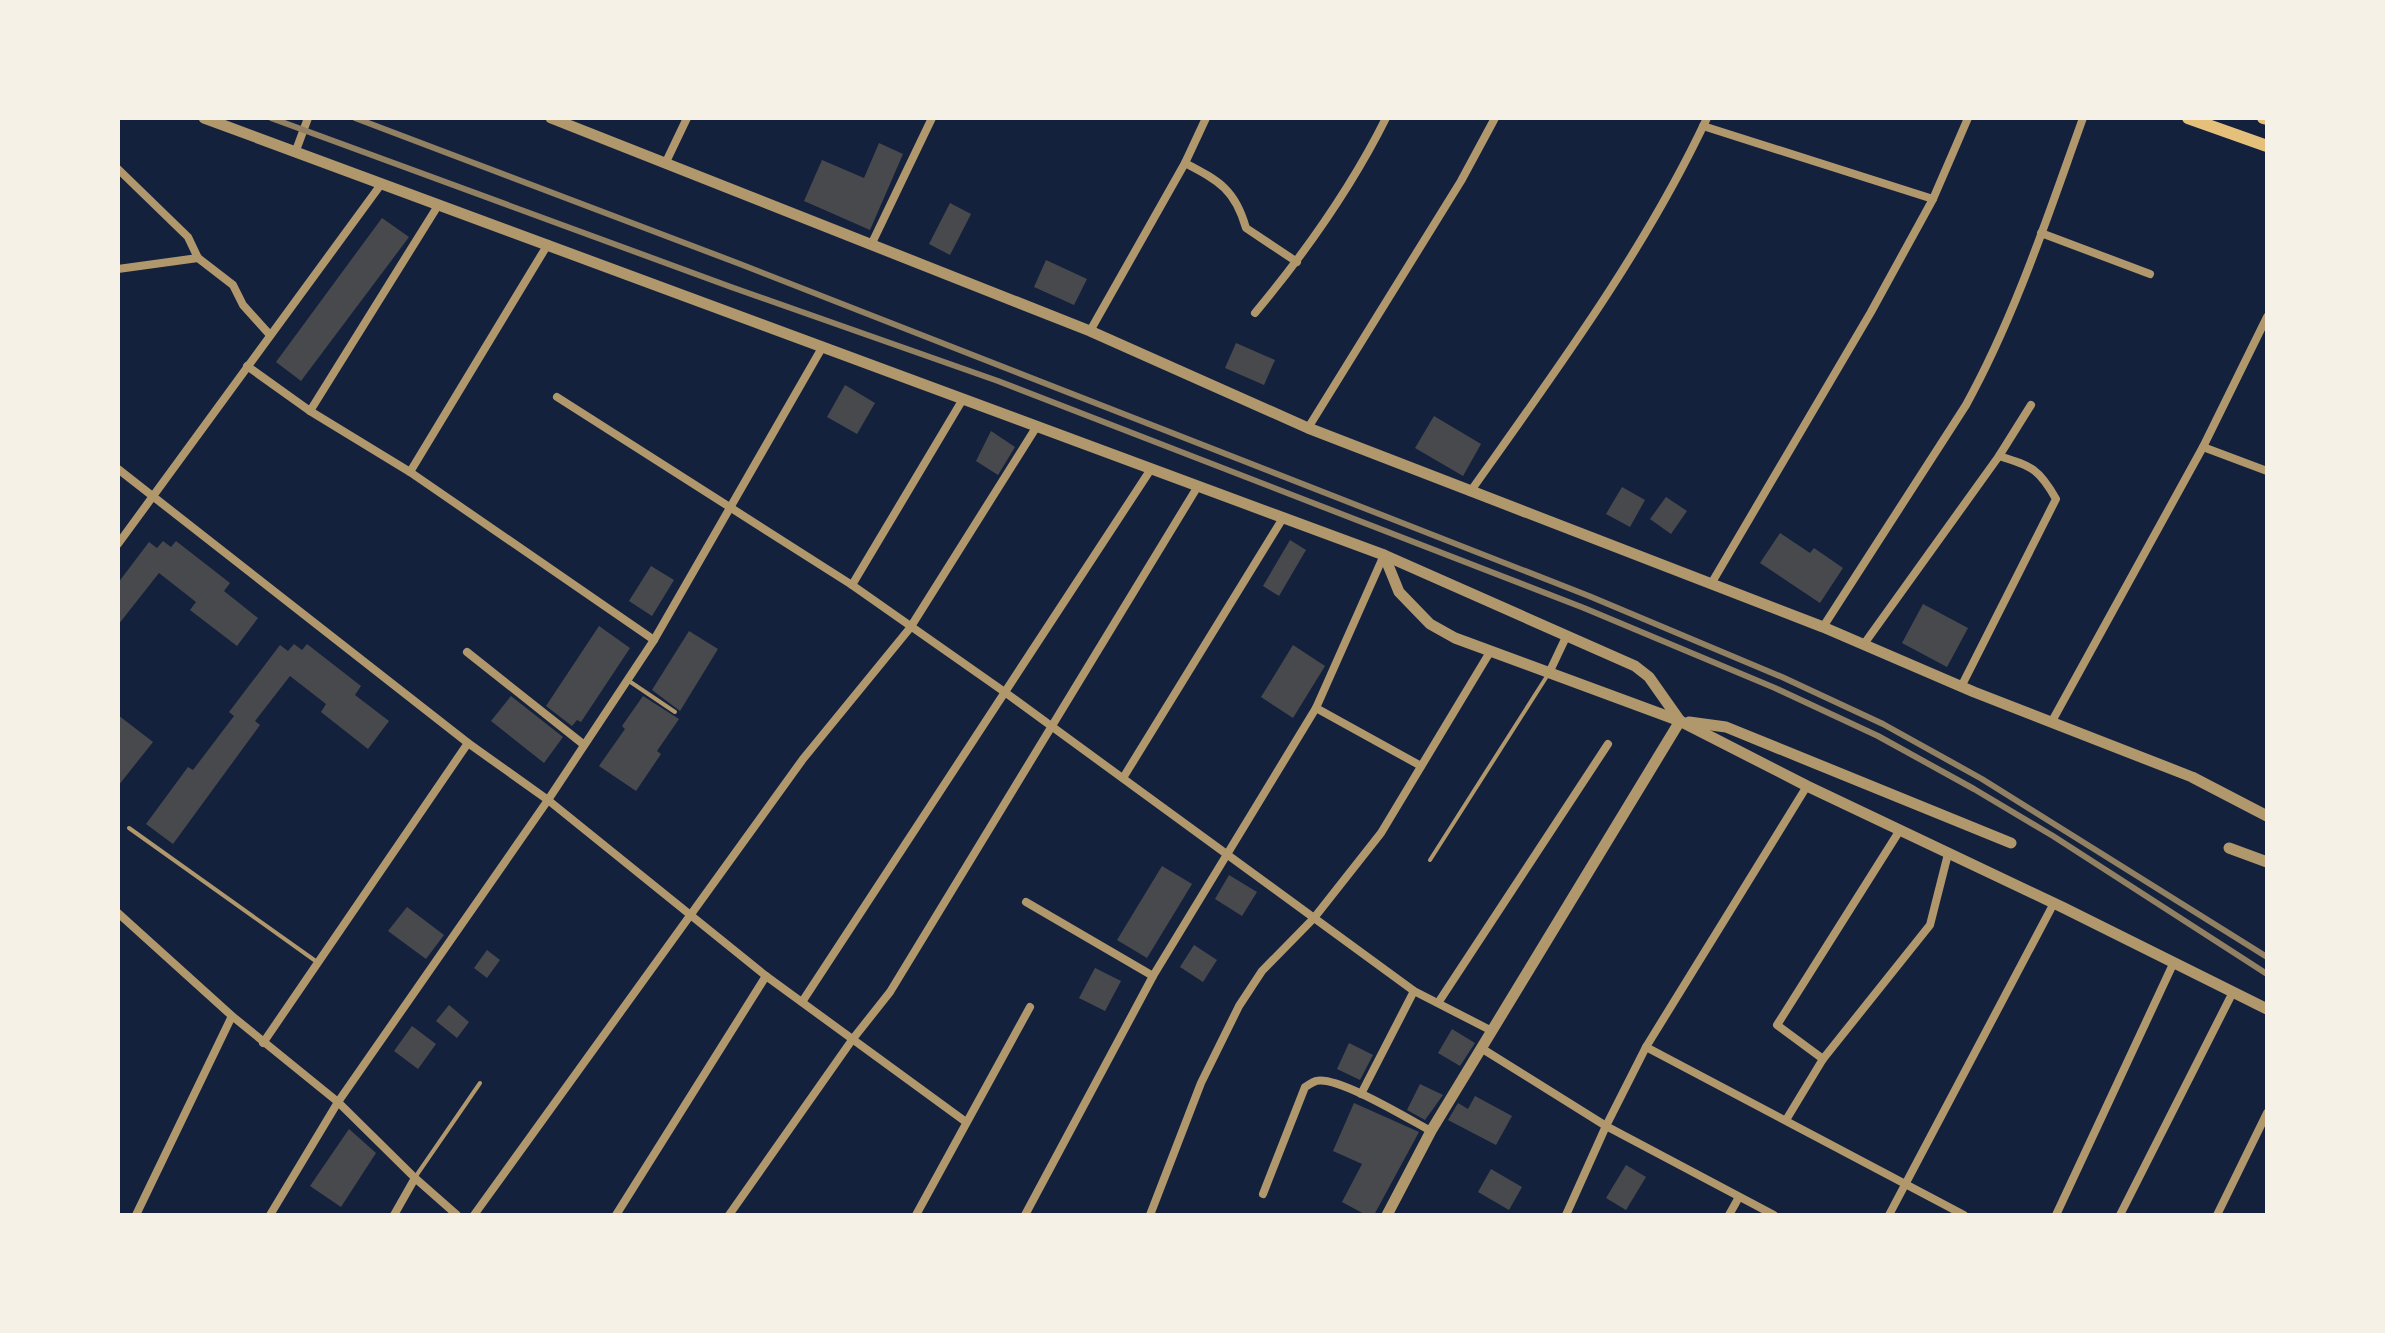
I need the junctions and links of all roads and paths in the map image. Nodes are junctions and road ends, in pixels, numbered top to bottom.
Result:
1 (204, 118) edge
2 (308, 118) edge
3 (551, 118) edge
4 (687, 118) edge
5 (932, 118) edge
6 (1386, 118) edge
7 (1495, 118) edge
8 (1968, 118) edge
9 (2083, 118) edge
10 (2188, 118) edge
11 (1202, 119) edge
12 (575, 122) edge
13 (1705, 122) edge
14 (2267, 146) edge
15 (295, 153) junction
16 (1185, 163) junction
17 (665, 164) junction
18 (118, 169) edge
19 (382, 183) junction
20 (1933, 199) junction
21 (439, 204) junction
22 (2041, 233) junction
23 (548, 244) junction
24 (871, 245) junction
25 (198, 258) junction
26 (1297, 262) junction
27 (118, 269) edge
28 (2150, 274) dead end
29 (1255, 313) dead end
30 (2267, 317) edge
31 (1090, 331) junction
32 (270, 335) junction
33 (823, 346) junction
34 (247, 366) junction
35 (557, 397) dead end
36 (963, 399) junction
37 (2031, 405) dead end
38 (310, 411) junction
39 (1037, 426) junction
40 (1308, 428) junction
41 (2203, 447) junction
42 (1999, 456) junction
43 (118, 469) edge
44 (1151, 469) junction
45 (2267, 471) edge
46 (410, 472) junction
47 (1198, 486) junction
48 (1470, 492) junction
49 (154, 496) junction
50 (732, 506) junction
51 (1283, 518) junction
52 (118, 544) edge
53 (1384, 555) junction
54 (1711, 584) junction
55 (852, 585) junction
56 (1823, 627) junction
57 (910, 628) junction
58 (1566, 637) junction
59 (654, 640) junction
60 (1864, 644) junction
61 (467, 652) dead end
62 (1490, 652) junction
63 (1549, 673) junction
64 (627, 680) junction
65 (1961, 687) junction
66 (1006, 693) junction
67 (1316, 708) junction
68 (675, 712) dead end
69 (1680, 721) junction
70 (2051, 723) junction
71 (1050, 727) junction
72 (468, 743) junction
73 (583, 744) junction
74 (1608, 744) dead end
75 (1421, 766) junction
76 (1123, 778) junction
77 (1807, 786) junction
78 (548, 800) junction
79 (2267, 816) edge
80 (129, 828) dead end
81 (1900, 830) junction
82 (2011, 843) dead end
83 (2229, 848) dead end
84 (1228, 854) junction
85 (1948, 854) junction
86 (1430, 860) dead end
87 (2267, 862) edge
88 (1026, 902) dead end
89 (2054, 903) junction
90 (118, 913) edge
91 (690, 915) junction
92 (1314, 918) junction
93 (317, 962) junction
94 (2174, 962) junction
95 (766, 976) junction
96 (1153, 976) junction
97 (1414, 991) junction
98 (2233, 992) junction
99 (802, 1002) junction
100 (1438, 1003) junction
101 (1030, 1007) dead end
102 (2267, 1009) edge
103 (232, 1016) junction
104 (1492, 1031) junction
105 (852, 1040) junction
106 (263, 1043) junction
107 (1646, 1047) junction
108 (1481, 1048) junction
109 (1823, 1059) junction
110 (480, 1083) dead end
111 (1361, 1094) junction
112 (338, 1102) junction
113 (2267, 1113) edge
114 (1786, 1120) junction
115 (966, 1122) junction
116 (1606, 1126) junction
117 (1431, 1131) junction
118 (415, 1178) junction
119 (1906, 1183) junction
120 (1263, 1194) dead end
121 (1739, 1197) junction
122 (136, 1215) edge
123 (270, 1215) edge
124 (394, 1215) edge
125 (457, 1215) edge
126 (474, 1215) edge
127 (616, 1215) edge
128 (729, 1215) edge
129 (916, 1215) edge
130 (1025, 1215) edge
131 (1150, 1215) edge
132 (1387, 1215) edge
133 (1566, 1215) edge
134 (1729, 1215) edge
135 (1774, 1215) edge
136 (1889, 1215) edge
137 (1964, 1215) edge
138 (2056, 1215) edge
139 (2120, 1215) edge
140 (2217, 1215) edge

1 - 15 street
2 - 15 street
3 - 12 street
4 - 17 street
5 - 24 street
6 - 26 street
7 - 40 street
8 - 20 street
9 - 22 street
10 - 14 main road
11 - 16 street
12 - 17 street
13 - 20 street
13 - 48 street
15 - 19 street
16 - 26 street
16 - 31 street
17 - 24 street
18 - 25 street
19 - 21 street
19 - 32 street
20 - 54 street
21 - 23 street
21 - 38 street
22 - 28 street
22 - 56 street
23 - 33 street
23 - 46 street
24 - 31 street
25 - 27 street
25 - 32 street
26 - 29 street
30 - 41 street
31 - 40 street
32 - 34 street
33 - 36 street
33 - 50 street
34 - 38 street
34 - 49 street
35 - 50 street
36 - 39 street
36 - 55 street
37 - 42 street
38 - 46 street
39 - 44 street
39 - 57 street
40 - 48 street
41 - 45 street
41 - 70 street
42 - 60 street
42 - 65 street
43 - 49 street
44 - 47 street
44 - 66 street
46 - 59 street
47 - 51 street
47 - 71 street
48 - 54 street
49 - 52 street
49 - 72 street
50 - 55 street
50 - 59 street
51 - 53 street
51 - 76 street
53 - 58 street
53 - 62 street
53 - 67 street
54 - 56 street
55 - 57 street
56 - 60 street
57 - 66 street
57 - 91 street
58 - 63 street
58 - 69 street
59 - 64 street
60 - 65 street
61 - 73 street
62 - 63 street
62 - 75 street
63 - 69 street
63 - 86 lane
64 - 68 lane
64 - 73 street
65 - 70 street
66 - 71 street
66 - 99 street
67 - 75 street
67 - 84 street
69 - 77 street
69 - 82 street
69 - 104 street
70 - 79 street
71 - 76 street
71 - 105 street
72 - 78 street
72 - 93 street
73 - 78 street
74 - 100 street
75 - 92 street
76 - 84 street
77 - 81 street
77 - 107 street
78 - 91 street
78 - 112 street
80 - 93 lane
81 - 85 street
81 - 109 street
83 - 87 street
84 - 92 street
84 - 96 street
85 - 89 street
85 - 109 street
88 - 96 street
89 - 94 street
89 - 119 street
90 - 103 street
91 - 95 street
91 - 126 street
92 - 97 street
92 - 131 street
93 - 106 street
94 - 98 street
94 - 138 street
95 - 99 street
95 - 127 street
96 - 130 street
97 - 100 street
97 - 111 street
98 - 102 street
98 - 139 street
99 - 105 street
100 - 104 street
101 - 115 street
103 - 106 street
103 - 122 street
104 - 108 street
105 - 115 street
105 - 128 street
106 - 112 street
107 - 114 street
107 - 116 street
108 - 116 street
108 - 117 street
109 - 114 street
110 - 118 lane
111 - 117 street
111 - 120 street
112 - 118 street
112 - 123 street
113 - 140 street
114 - 119 street
115 - 129 street
116 - 121 street
116 - 133 street
117 - 132 street
118 - 124 street
118 - 125 street
119 - 136 street
119 - 137 street
121 - 134 street
121 - 135 street

